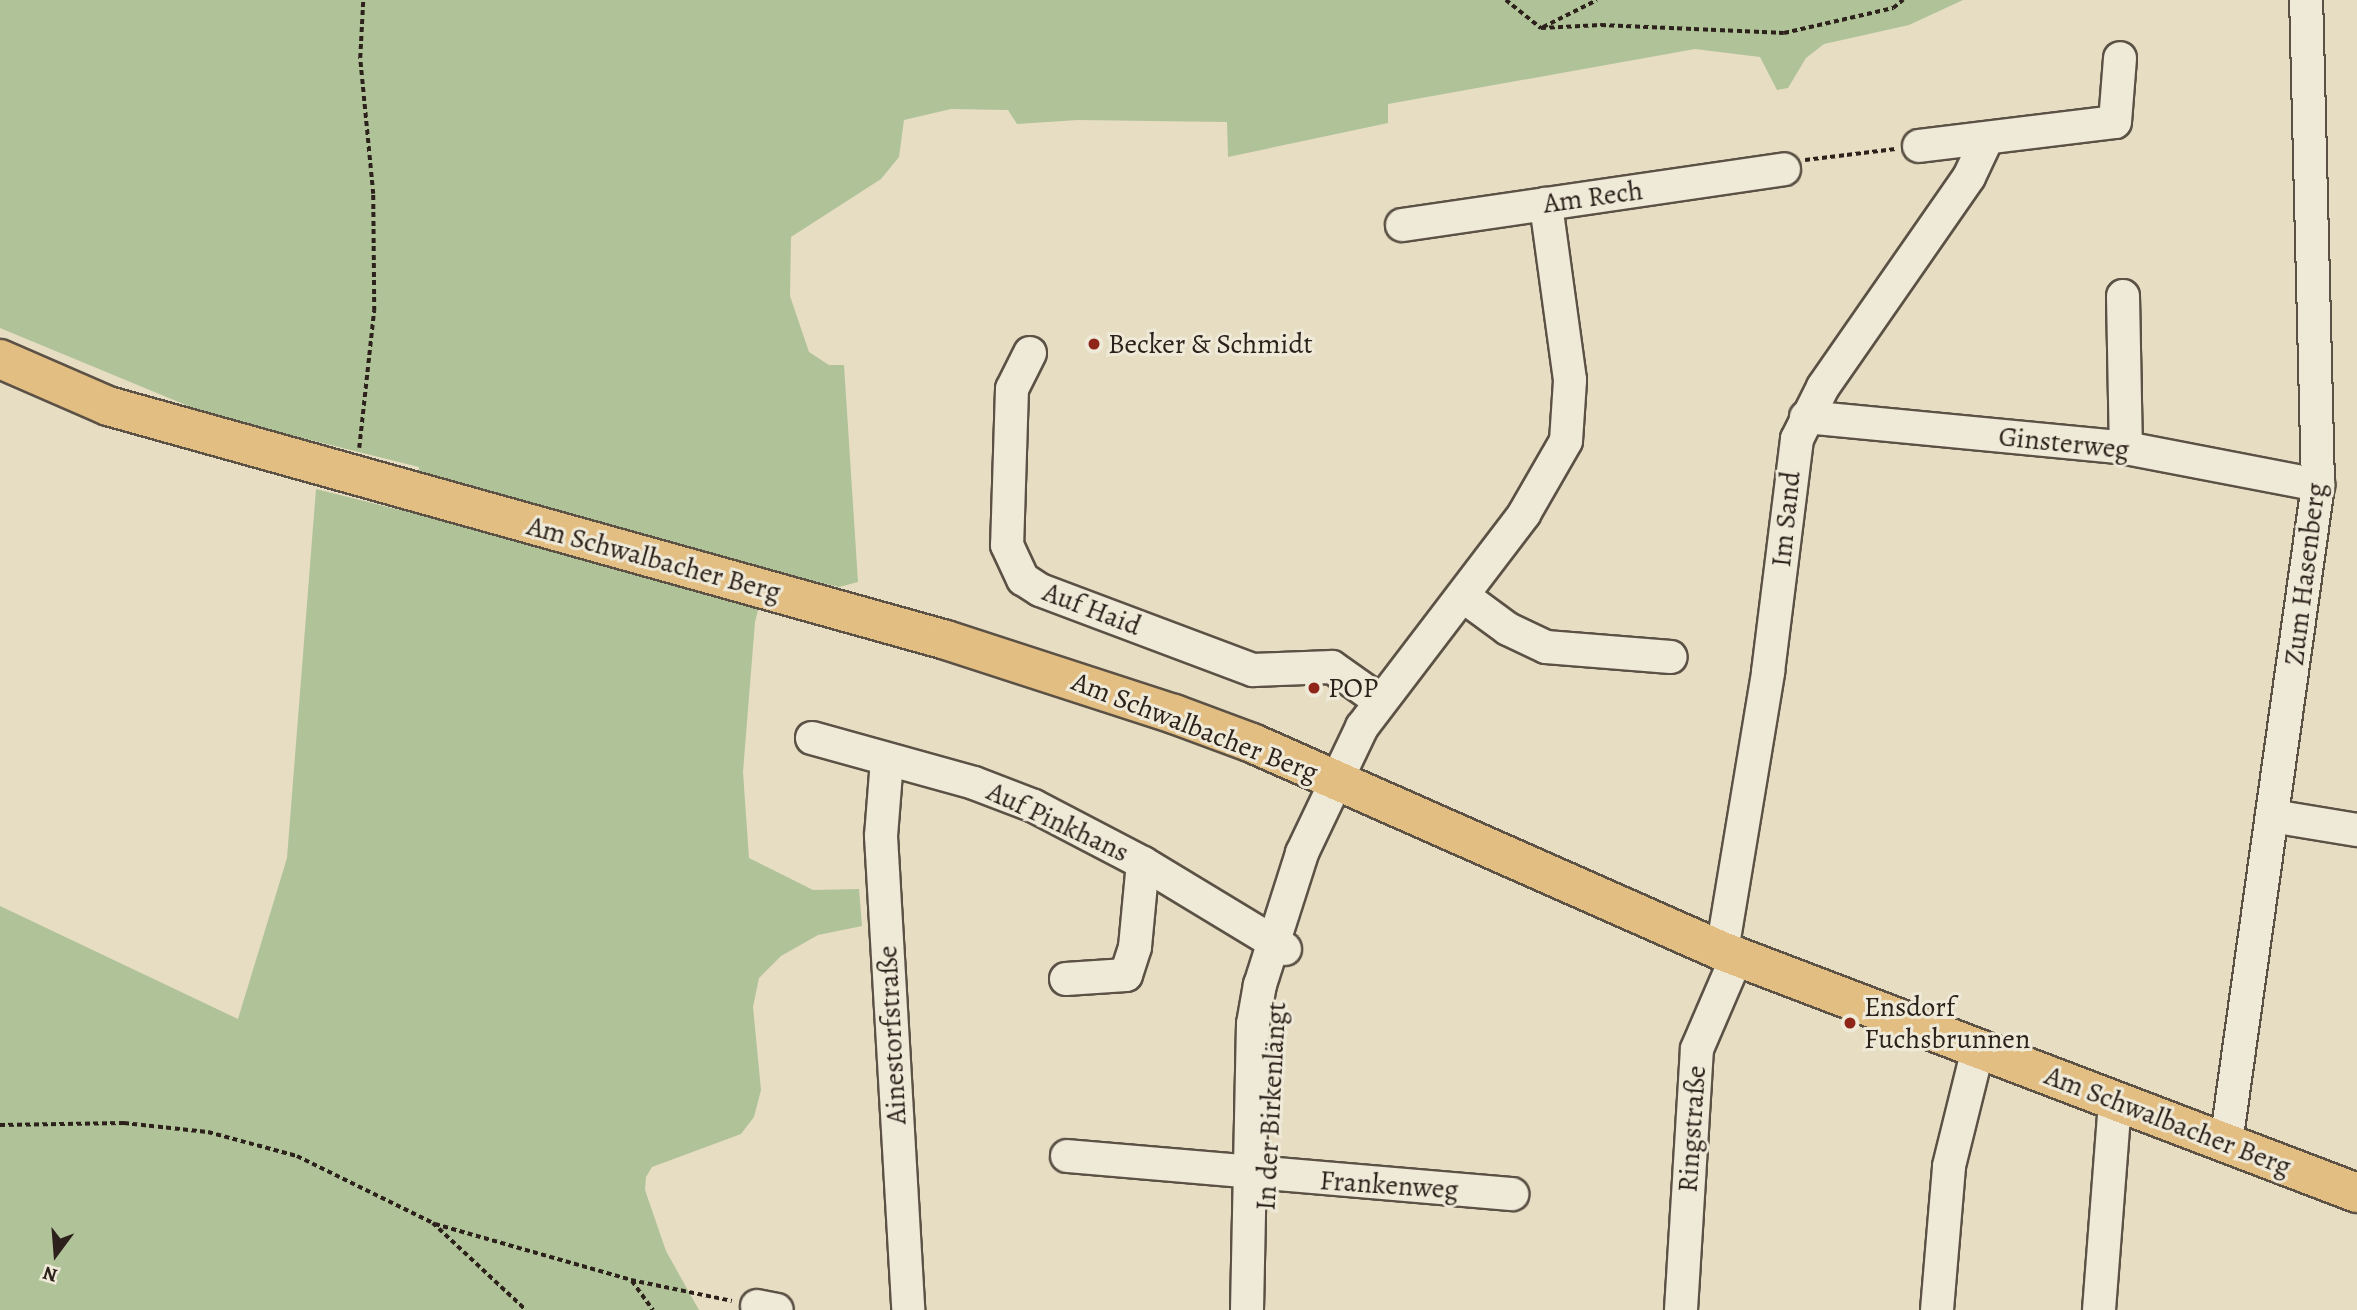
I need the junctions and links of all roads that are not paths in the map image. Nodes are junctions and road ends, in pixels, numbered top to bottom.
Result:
1 (2305, 0) edge
2 (2120, 58) dead end
3 (1987, 139) junction
4 (1919, 146) road end
5 (1784, 169) road end
6 (1546, 204) junction
7 (1402, 225) dead end
8 (2123, 296) dead end
9 (1030, 353) dead end
10 (0, 359) edge
11 (1806, 417) junction
12 (2126, 448) junction
13 (2318, 485) junction
14 (1463, 596) junction
15 (1671, 657) dead end
16 (1380, 701) junction
17 (812, 738) dead end
18 (887, 760) junction
19 (1336, 782) junction
20 (2272, 816) junction
21 (2357, 830) edge
22 (1143, 863) junction
23 (1279, 946) junction
24 (1729, 954) junction
25 (1066, 979) dead end
26 (1978, 1049) junction
27 (2115, 1100) junction
28 (2225, 1143) junction
29 (1067, 1156) dead end
30 (1256, 1175) junction
31 (2357, 1193) edge
32 (1512, 1194) dead end
33 (908, 1310) edge
34 (1247, 1310) edge
35 (1262, 1310) edge
36 (1681, 1310) edge
37 (1937, 1310) edge
38 (2099, 1310) edge

1 - 13 street, Zum Hasenberg
2 - 3 street
3 - 4 street
3 - 11 street, Im Sand
5 - 6 street, Am Rech
6 - 7 street, Am Rech
6 - 14 street, In der Birkenlängt
8 - 12 street
9 - 16 street, Auf Haid
10 - 19 main road, Am Schwalbacher Berg
11 - 12 street, Ginsterweg
11 - 24 street, Im Sand
12 - 13 street, Ginsterweg
13 - 20 street, Zum Hasenberg
14 - 15 street
14 - 16 street, In der Birkenlängt
16 - 19 street, In der Birkenlängt
17 - 18 street, Auf Pinkhans
18 - 22 street, Auf Pinkhans
18 - 33 street, Ainestorfstraße
19 - 23 street, In der Birkenlängt
19 - 24 main road, Am Schwalbacher Berg
20 - 21 street
20 - 28 street, Zum Hasenberg
22 - 23 street, Auf Pinkhans
22 - 25 street
23 - 30 street, In der Birkenlängt
24 - 26 main road, Am Schwalbacher Berg
24 - 36 street, Ringstraße
26 - 27 main road, Am Schwalbacher Berg
26 - 37 street
27 - 28 main road, Am Schwalbacher Berg
27 - 38 street
28 - 31 main road, Am Schwalbacher Berg
29 - 30 street, Frankenweg
30 - 32 street, Frankenweg
30 - 34 street, In der Birkenlängt
30 - 35 street, In der Birkenlängt

